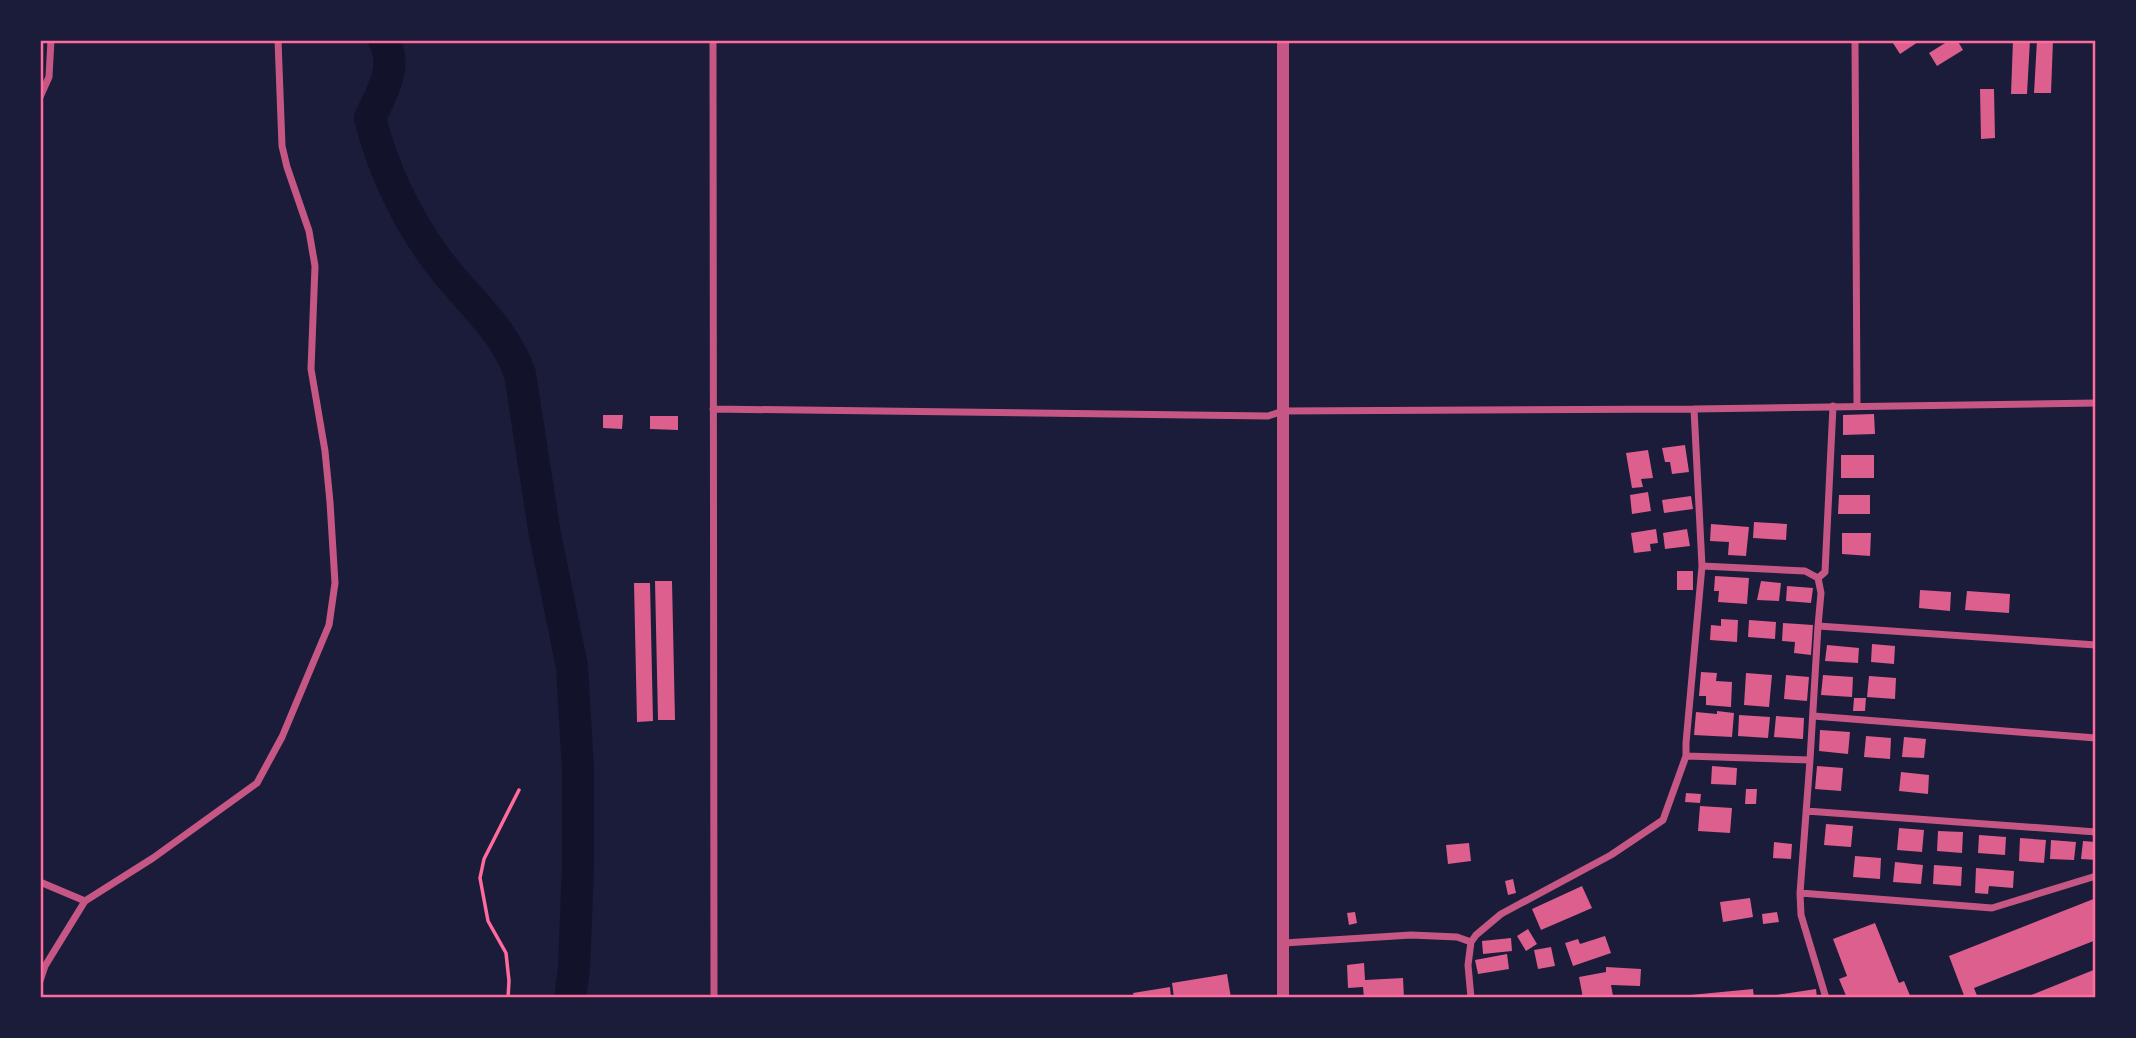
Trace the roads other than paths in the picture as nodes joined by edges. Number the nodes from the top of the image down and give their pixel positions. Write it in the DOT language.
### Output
graph roads {
  1 [pos="51,40"];
  2 [pos="278,40"];
  3 [pos="713,40"];
  4 [pos="1283,40"];
  5 [pos="1855,40"];
  6 [pos="40,97"];
  7 [pos="2096,403"];
  8 [pos="1857,405"];
  9 [pos="1833,406"];
  10 [pos="713,409"];
  11 [pos="1694,409"];
  12 [pos="1283,411"];
  13 [pos="1702,566"];
  14 [pos="1818,578"];
  15 [pos="1818,626"];
  16 [pos="2096,645"];
  17 [pos="1813,716"];
  18 [pos="2096,738"];
  19 [pos="1686,755"];
  20 [pos="1810,761"];
  21 [pos="1806,811"];
  22 [pos="2096,832"];
  23 [pos="2096,876"];
  24 [pos="40,882"];
  25 [pos="1800,893"];
  26 [pos="86,901"];
  27 [pos="1471,942"];
  28 [pos="1283,943"];
  29 [pos="40,981"];
  30 [pos="714,998"];
  31 [pos="1283,998"];
  32 [pos="1471,998"];
  33 [pos="1826,998"];
  1 -- 6 [label="street"];
  2 -- 26 [label="street"];
  3 -- 10 [label="street"];
  4 -- 12 [label="street"];
  5 -- 8 [label="street"];
  7 -- 8 [label="street"];
  8 -- 9 [label="street"];
  9 -- 11 [label="street"];
  9 -- 14 [label="street"];
  10 -- 12 [label="street"];
  10 -- 30 [label="street"];
  11 -- 12 [label="street"];
  11 -- 13 [label="street"];
  12 -- 28 [label="street"];
  13 -- 14 [label="street"];
  13 -- 19 [label="street"];
  14 -- 15 [label="street"];
  15 -- 16 [label="street"];
  15 -- 17 [label="street"];
  17 -- 18 [label="street"];
  17 -- 20 [label="street"];
  19 -- 20 [label="street"];
  19 -- 27 [label="street"];
  20 -- 21 [label="street"];
  21 -- 22 [label="street"];
  21 -- 25 [label="street"];
  23 -- 25 [label="street"];
  24 -- 26 [label="street"];
  25 -- 33 [label="street"];
  26 -- 29 [label="street"];
  27 -- 28 [label="street"];
  27 -- 32 [label="street"];
  28 -- 31 [label="street"];
}
